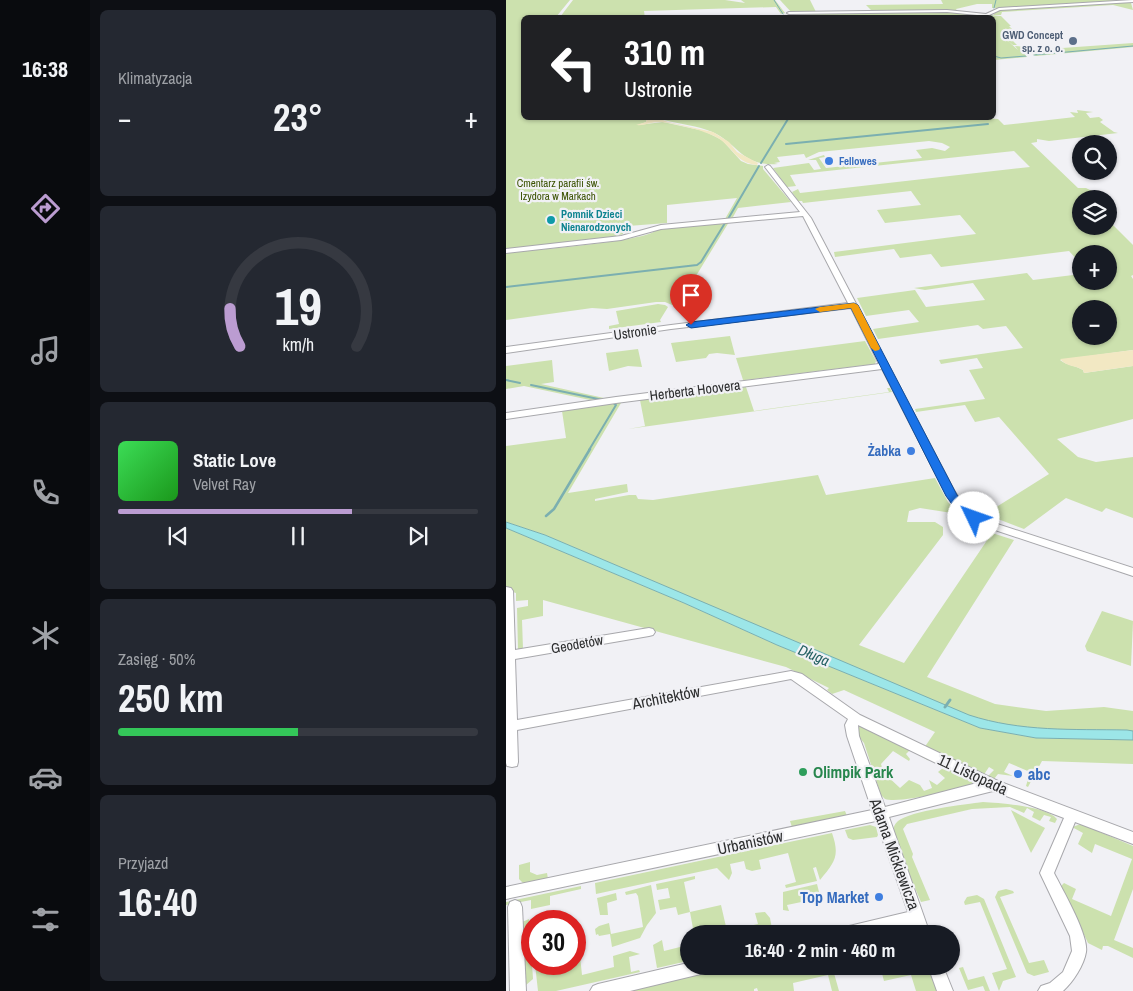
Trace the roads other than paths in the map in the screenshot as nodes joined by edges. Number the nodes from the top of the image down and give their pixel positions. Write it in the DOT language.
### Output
graph roads {
  1 [pos="1132,1"];
  2 [pos="789,13"];
  3 [pos="768,167"];
  4 [pos="804,214"];
  5 [pos="506,251"];
  6 [pos="854,305"];
  7 [pos="506,350"];
  8 [pos="885,366"];
  9 [pos="506,416"];
  10 [pos="1133,572"];
  11 [pos="507,593"];
  12 [pos="649,632"];
  13 [pos="508,656"];
  14 [pos="822,694"];
  15 [pos="856,718"];
  16 [pos="509,726"];
  17 [pos="512,762"];
  18 [pos="993,785"];
  19 [pos="880,814"];
  20 [pos="1072,814"];
  21 [pos="1133,838"];
  22 [pos="506,894"];
  23 [pos="515,908"];
  24 [pos="917,917"];
  25 [pos="883,925"];
  26 [pos="920,925"];
  27 [pos="680,972"];
  28 [pos="939,975"];
  29 [pos="518,991"];
  30 [pos="598,991"];
  31 [pos="945,991"];
  32 [pos="1046,991"];
  1 -- 2 [label="street"];
  3 -- 4 [label="street"];
  4 -- 5 [label="street"];
  4 -- 6 [label="street"];
  6 -- 7 [label="street, Ustronie"];
  6 -- 8 [label="street"];
  8 -- 9 [label="street, Herberta Hoovera"];
  8 -- 10 [label="street"];
  11 -- 13 [label="street"];
  12 -- 13 [label="street, Geodetów"];
  13 -- 16 [label="street"];
  14 -- 15 [label="street, 11 Listopada"];
  14 -- 16 [label="street, Architektów"];
  15 -- 18 [label="street, 11 Listopada"];
  15 -- 19 [label="street, Adama Mickiewicza"];
  16 -- 17 [label="street"];
  18 -- 19 [label="street, Urbanistów"];
  18 -- 20 [label="street, 11 Listopada"];
  19 -- 22 [label="street, Urbanistów"];
  19 -- 24 [label="street, Adama Mickiewicza"];
  20 -- 21 [label="street, 11 Listopada"];
  20 -- 32 [label="street"];
  23 -- 29 [label="street"];
  24 -- 25 [label="street"];
  24 -- 26 [label="street, Adama Mickiewicza"];
  27 -- 30 [label="street"];
  28 -- 31 [label="street"];
}
